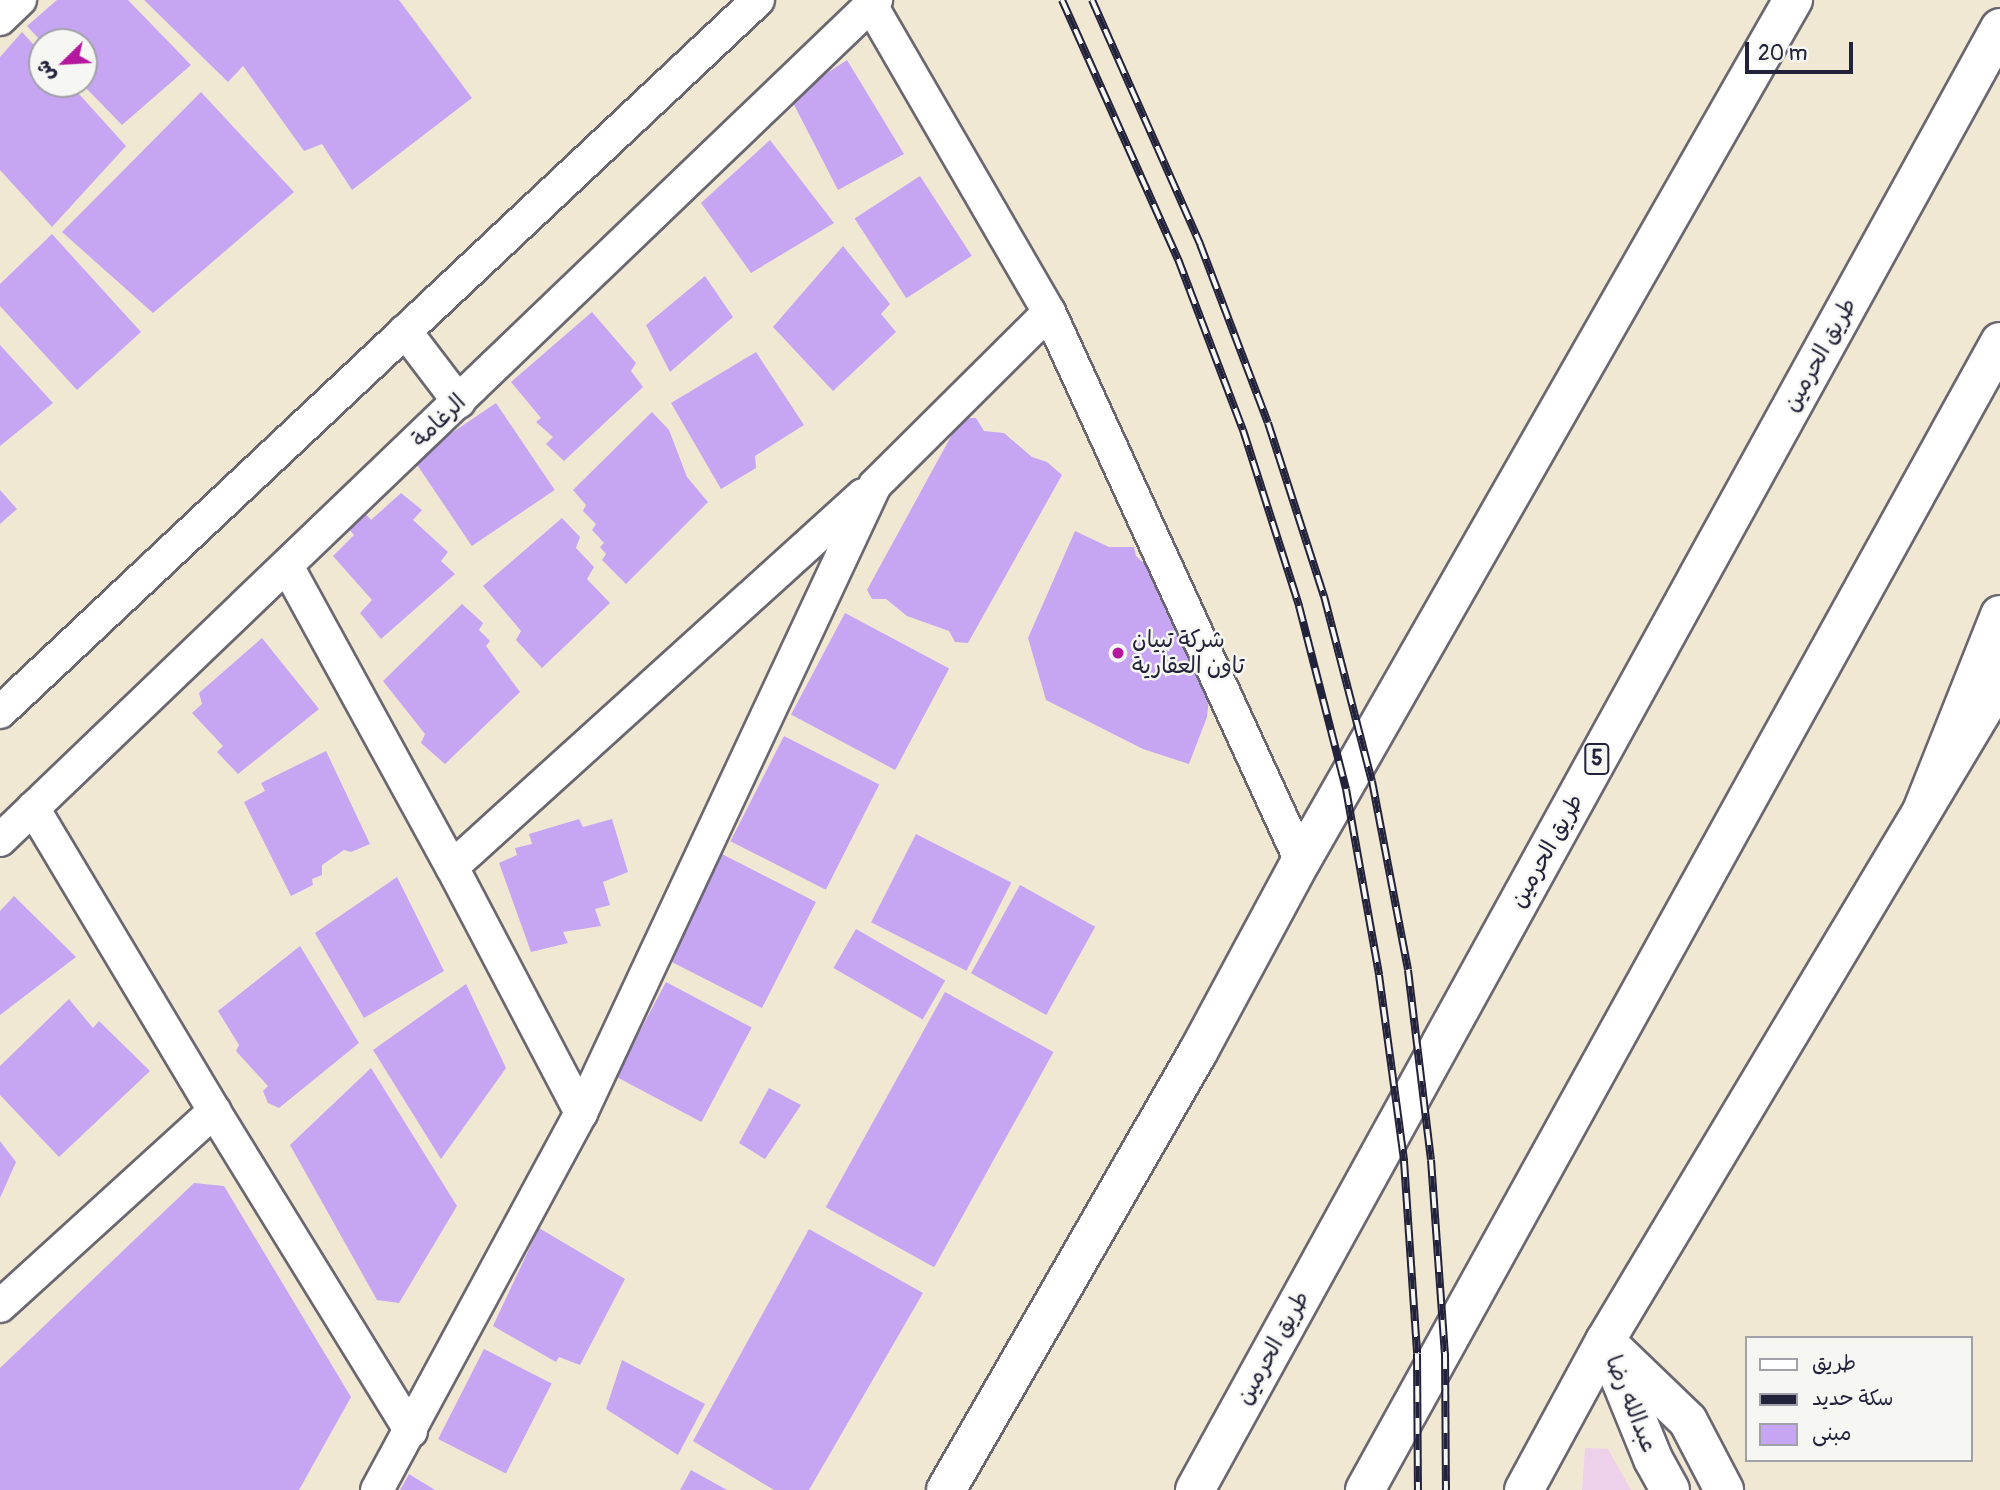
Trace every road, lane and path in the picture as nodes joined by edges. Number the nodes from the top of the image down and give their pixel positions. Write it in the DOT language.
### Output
graph roads {
  1 [pos="20,0"];
  2 [pos="1793,0"];
  3 [pos="874,2"];
  4 [pos="750,4"];
  5 [pos="0,19"];
  6 [pos="2000,29"];
  7 [pos="1049,312"];
  8 [pos="405,331"];
  9 [pos="2000,342"];
  10 [pos="458,401"];
  11 [pos="880,480"];
  12 [pos="287,566"];
  13 [pos="2000,615"];
  14 [pos="2000,681"];
  15 [pos="0,712"];
  16 [pos="33,808"];
  17 [pos="1922,811"];
  18 [pos="0,840"];
  19 [pos="1301,861"];
  20 [pos="452,867"];
  21 [pos="214,1111"];
  22 [pos="581,1113"];
  23 [pos="0,1306"];
  24 [pos="1605,1341"];
  25 [pos="1020,1361"];
  26 [pos="411,1431"];
  27 [pos="377,1490"];
  28 [pos="946,1490"];
  29 [pos="972,1490"];
  30 [pos="1195,1490"];
  31 [pos="1365,1490"];
  32 [pos="1524,1490"];
  33 [pos="1670,1490"];
  34 [pos="1724,1490"];
  1 -- 5 [label="street"];
  2 -- 19 [label="main road"];
  3 -- 7 [label="street"];
  3 -- 10 [label="street, الرغامة"];
  4 -- 8 [label="street"];
  6 -- 30 [label="main road, طريق الحرمين / 5"];
  7 -- 11 [label="street"];
  7 -- 19 [label="street"];
  8 -- 10 [label="street"];
  8 -- 15 [label="street"];
  9 -- 31 [label="main road"];
  10 -- 12 [label="street, الرغامة"];
  11 -- 20 [label="street"];
  11 -- 22 [label="street"];
  12 -- 16 [label="street, الرغامة"];
  12 -- 20 [label="street"];
  13 -- 17 [label="main road"];
  14 -- 17 [label="main road"];
  16 -- 18 [label="street, الرغامة"];
  16 -- 21 [label="street"];
  17 -- 24 [label="main road"];
  19 -- 25 [label="main road"];
  20 -- 22 [label="street"];
  21 -- 23 [label="street"];
  21 -- 26 [label="street"];
  22 -- 26 [label="street"];
  24 -- 32 [label="main road"];
  24 -- 33 [label="main road, عبدالله رضا"];
  24 -- 34 [label="main road, عبدالله رضا"];
  25 -- 28 [label="main road"];
  25 -- 29 [label="main road"];
  26 -- 27 [label="street"];
}
